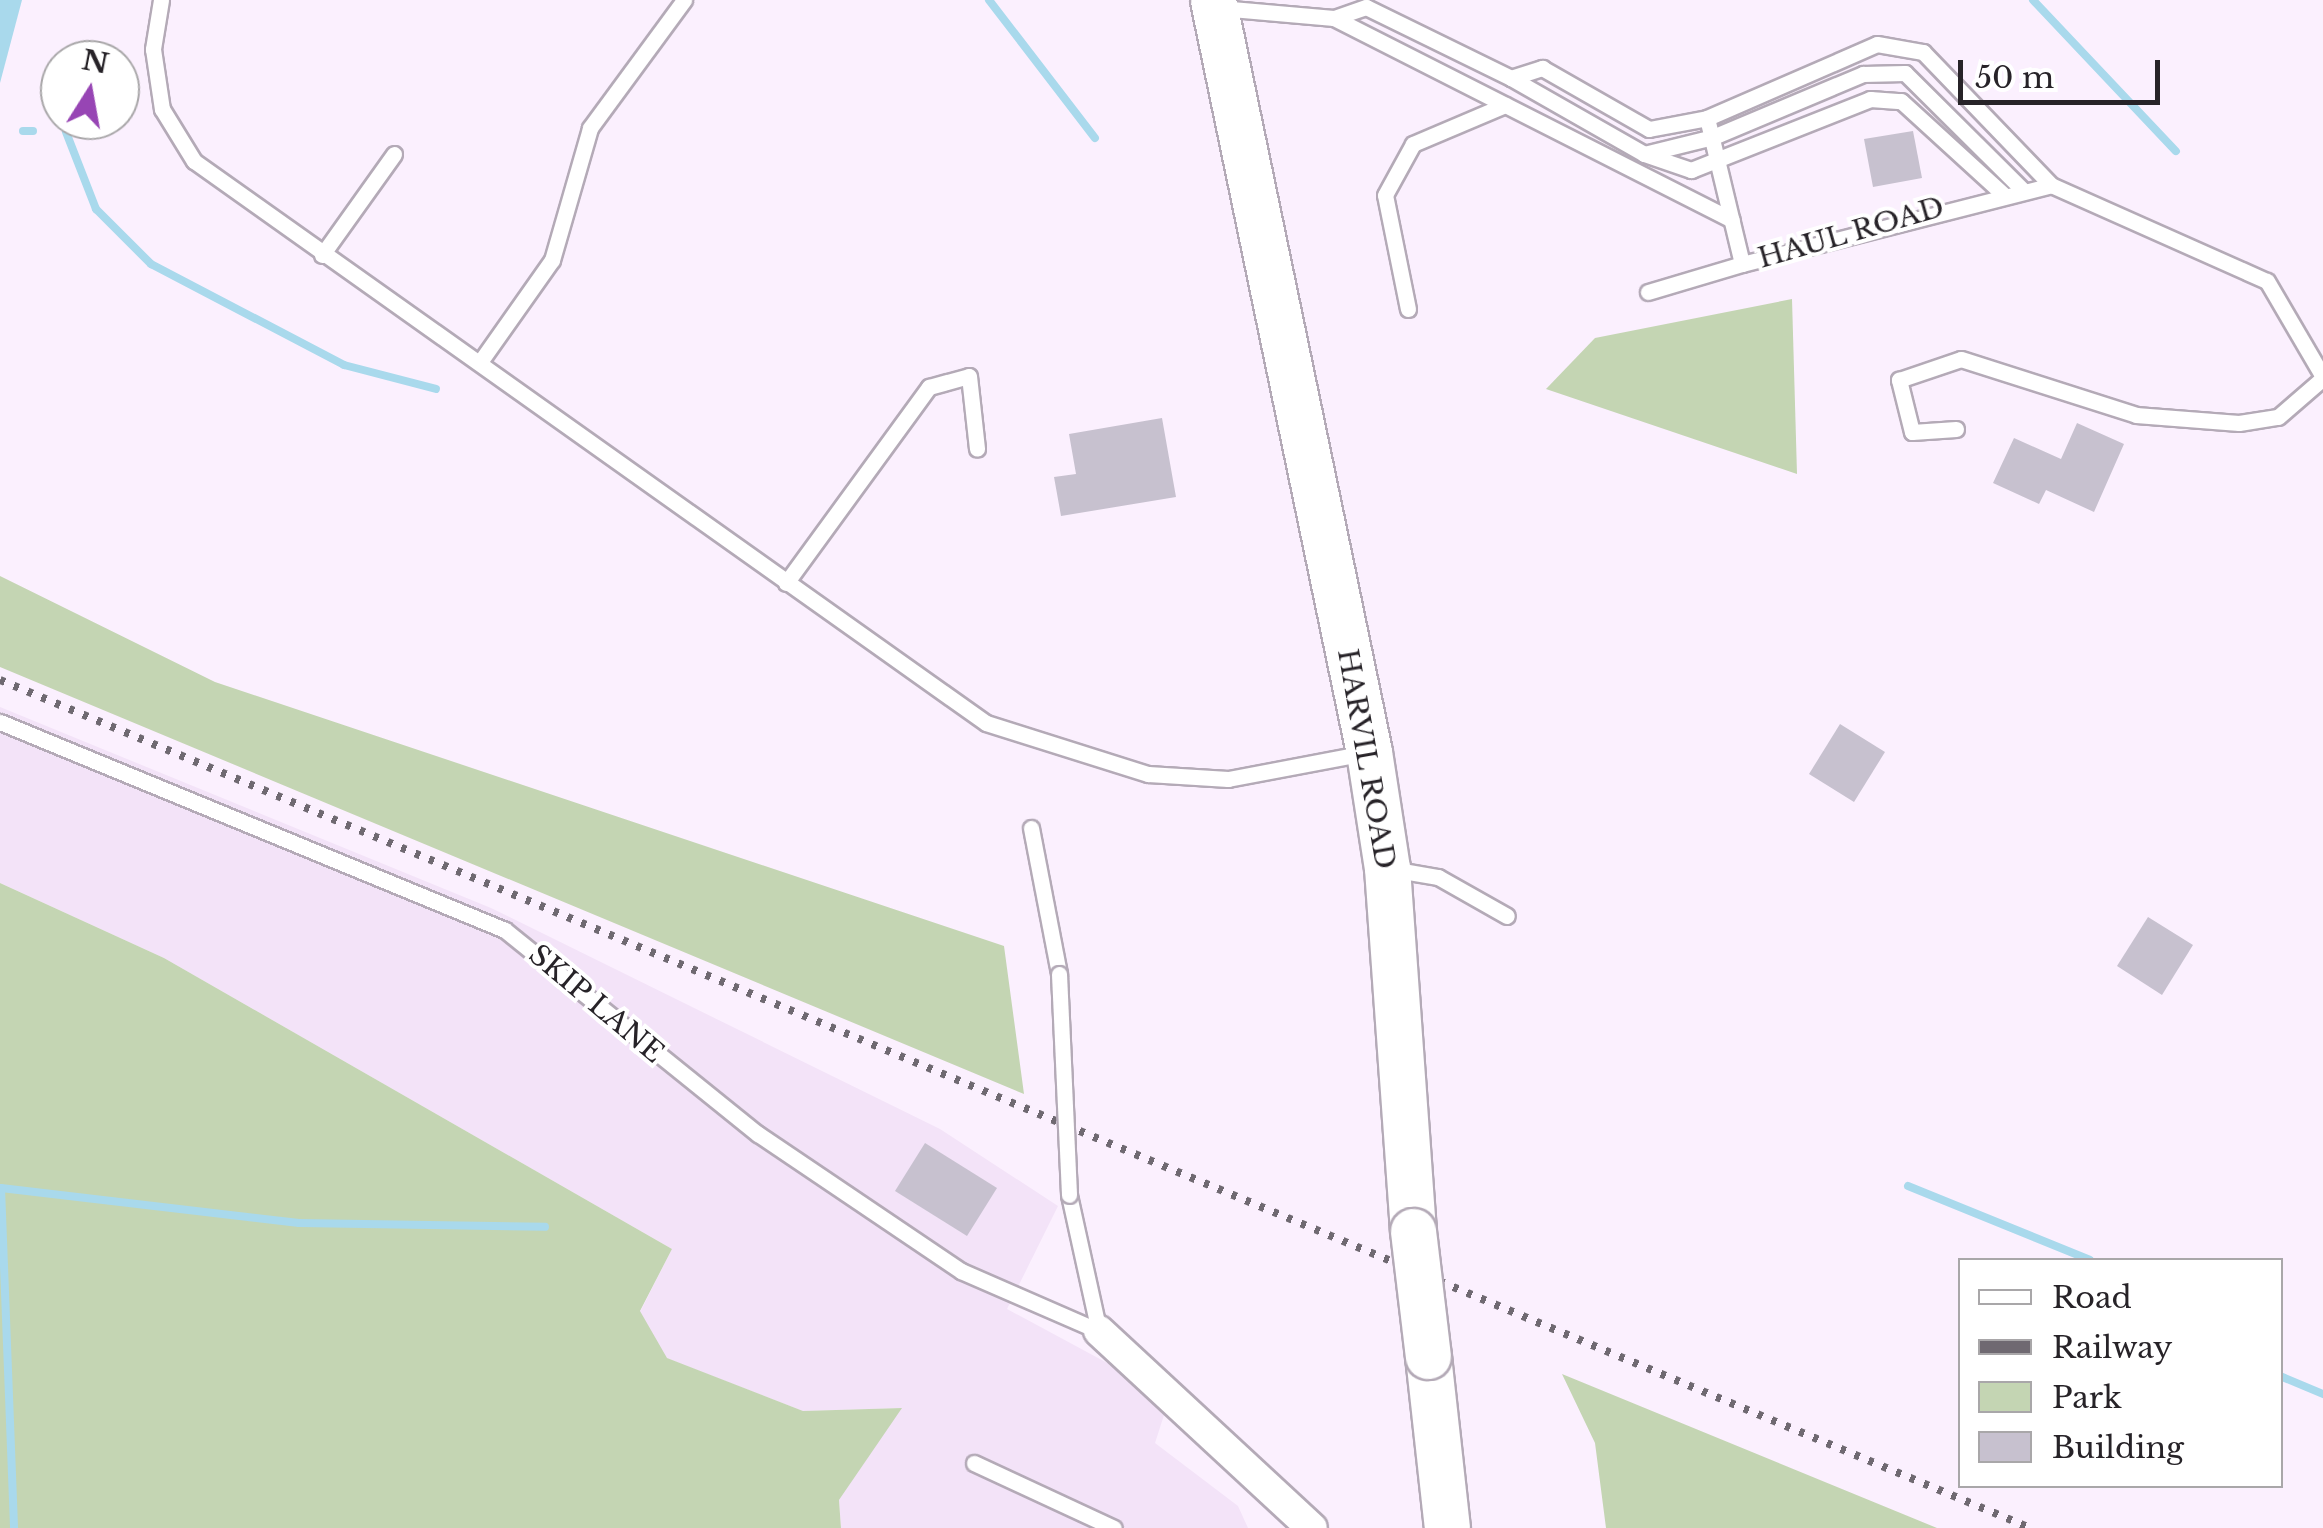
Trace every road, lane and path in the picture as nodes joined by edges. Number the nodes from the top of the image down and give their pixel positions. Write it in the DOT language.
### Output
graph roads {
  1 [pos="162,0"];
  2 [pos="684,0"];
  3 [pos="1214,4"];
  4 [pos="1334,18"];
  5 [pos="1511,78"];
  6 [pos="1505,105"];
  7 [pos="1707,118"];
  8 [pos="1713,137"];
  9 [pos="394,154"];
  10 [pos="1644,154"];
  11 [pos="1720,162"];
  12 [pos="2051,185"];
  13 [pos="2023,190"];
  14 [pos="2003,194"];
  15 [pos="1732,220"];
  16 [pos="322,255"];
  17 [pos="1742,264"];
  18 [pos="1648,292"];
  19 [pos="1408,309"];
  20 [pos="480,362"];
  21 [pos="2323,378"];
  22 [pos="1956,429"];
  23 [pos="977,449"];
  24 [pos="786,583"];
  25 [pos="0,722"];
  26 [pos="1369,752"];
  27 [pos="1031,828"];
  28 [pos="1387,868"];
  29 [pos="1507,916"];
  30 [pos="1099,1331"];
  31 [pos="974,1463"];
  32 [pos="1114,1528"];
  33 [pos="1312,1528"];
  34 [pos="1447,1528"];
  1 -- 16 [label="lane"];
  2 -- 20 [label="lane"];
  3 -- 4 [label="lane"];
  3 -- 26 [label="street, HARVIL ROAD"];
  4 -- 5 [label="lane"];
  4 -- 6 [label="lane"];
  5 -- 7 [label="lane"];
  5 -- 10 [label="lane"];
  6 -- 15 [label="lane"];
  6 -- 19 [label="lane"];
  7 -- 8 [label="lane, HAUL ROAD"];
  7 -- 12 [label="lane"];
  8 -- 10 [label="lane"];
  8 -- 11 [label="lane, HAUL ROAD"];
  8 -- 13 [label="lane"];
  9 -- 16 [label="lane"];
  10 -- 11 [label="lane"];
  11 -- 14 [label="lane"];
  11 -- 15 [label="lane, HAUL ROAD"];
  12 -- 13 [label="lane, HAUL ROAD"];
  12 -- 21 [label="lane"];
  13 -- 14 [label="lane, HAUL ROAD"];
  14 -- 17 [label="lane, HAUL ROAD"];
  15 -- 17 [label="lane, HAUL ROAD"];
  16 -- 20 [label="lane"];
  17 -- 18 [label="lane"];
  20 -- 24 [label="lane"];
  21 -- 22 [label="lane"];
  23 -- 24 [label="lane"];
  24 -- 26 [label="lane"];
  25 -- 30 [label="lane, SKIP LANE"];
  26 -- 28 [label="street, HARVIL ROAD"];
  27 -- 30 [label="lane, bridge"];
  28 -- 29 [label="lane"];
  28 -- 34 [label="street, HARVIL ROAD, bridge"];
  30 -- 33 [label="street"];
  31 -- 32 [label="lane"];
}
